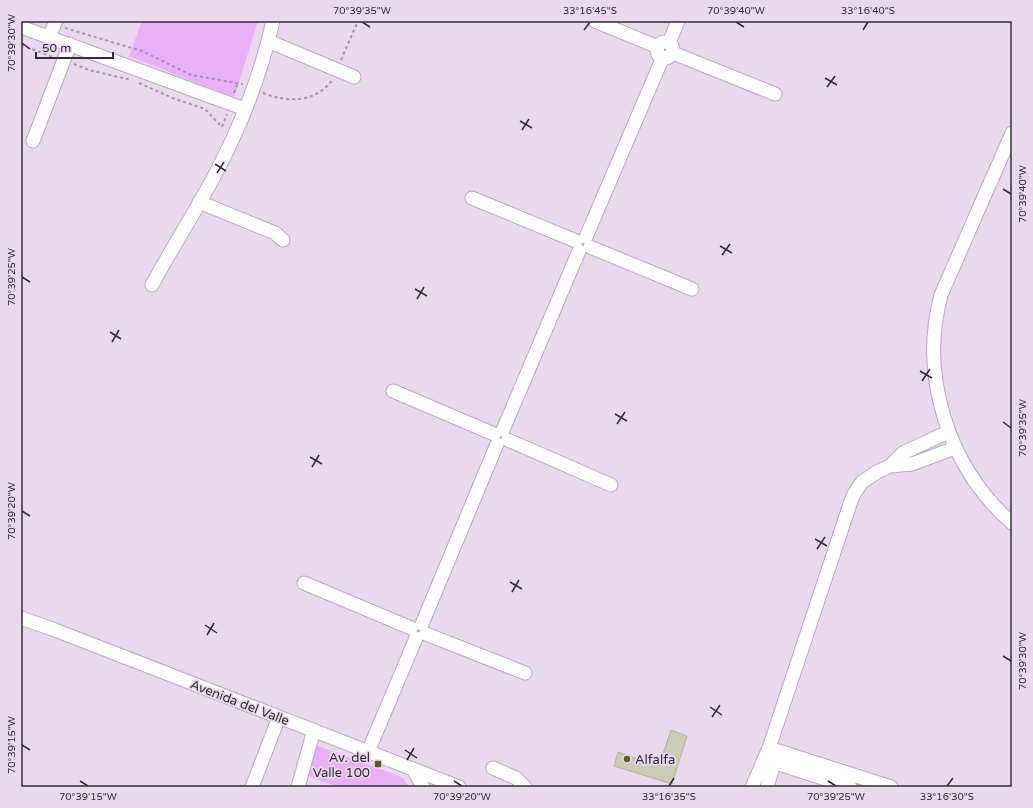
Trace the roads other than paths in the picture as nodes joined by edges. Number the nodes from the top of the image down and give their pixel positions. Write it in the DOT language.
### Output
graph roads {
  1 [pos="273,21"];
  2 [pos="595,21"];
  3 [pos="678,21"];
  4 [pos="55,23"];
  5 [pos="21,27"];
  6 [pos="49,37"];
  7 [pos="268,41"];
  8 [pos="70,44"];
  9 [pos="666,50"];
  10 [pos="354,77"];
  11 [pos="775,94"];
  12 [pos="245,109"];
  13 [pos="1012,134"];
  14 [pos="33,141"];
  15 [pos="472,198"];
  16 [pos="199,202"];
  17 [pos="283,240"];
  18 [pos="583,244"];
  19 [pos="152,284"];
  20 [pos="692,290"];
  21 [pos="393,391"];
  22 [pos="948,432"];
  23 [pos="500,437"];
  24 [pos="955,448"];
  25 [pos="890,466"];
  26 [pos="611,485"];
  27 [pos="1012,523"];
  28 [pos="304,583"];
  29 [pos="21,618"];
  30 [pos="419,631"];
  31 [pos="525,673"];
  32 [pos="279,717"];
  33 [pos="314,730"];
  34 [pos="368,752"];
  35 [pos="769,756"];
  36 [pos="492,768"];
  37 [pos="413,769"];
  38 [pos="252,787"];
  39 [pos="298,787"];
  40 [pos="423,787"];
  41 [pos="459,787"];
  42 [pos="525,787"];
  43 [pos="752,787"];
  44 [pos="766,787"];
  45 [pos="850,787"];
  46 [pos="891,787"];
  1 -- 7 [label="street"];
  2 -- 9 [label="street"];
  3 -- 9 [label="street"];
  4 -- 6 [label="street"];
  5 -- 6 [label="street"];
  6 -- 8 [label="street"];
  7 -- 10 [label="street"];
  7 -- 12 [label="street"];
  8 -- 12 [label="street"];
  8 -- 14 [label="street"];
  9 -- 11 [label="street"];
  9 -- 18 [label="street"];
  12 -- 16 [label="street"];
  13 -- 22 [label="street"];
  15 -- 18 [label="street"];
  16 -- 17 [label="street"];
  16 -- 19 [label="street"];
  18 -- 20 [label="street"];
  18 -- 23 [label="street"];
  21 -- 23 [label="street"];
  22 -- 24 [label="street"];
  22 -- 25 [label="street"];
  23 -- 26 [label="street"];
  23 -- 30 [label="street"];
  24 -- 25 [label="street"];
  24 -- 27 [label="street"];
  25 -- 35 [label="street"];
  28 -- 30 [label="street"];
  29 -- 32 [label="street, Avenida del Valle"];
  30 -- 31 [label="street"];
  30 -- 34 [label="street"];
  32 -- 33 [label="street, Avenida del Valle"];
  32 -- 38 [label="street"];
  33 -- 34 [label="street, Avenida del Valle"];
  33 -- 39 [label="street"];
  34 -- 37 [label="street, Avenida del Valle"];
  35 -- 43 [label="street"];
  35 -- 44 [label="street"];
  35 -- 45 [label="street"];
  35 -- 46 [label="street"];
  36 -- 42 [label="street"];
  37 -- 40 [label="street"];
  37 -- 41 [label="street, Avenida del Valle"];
}
